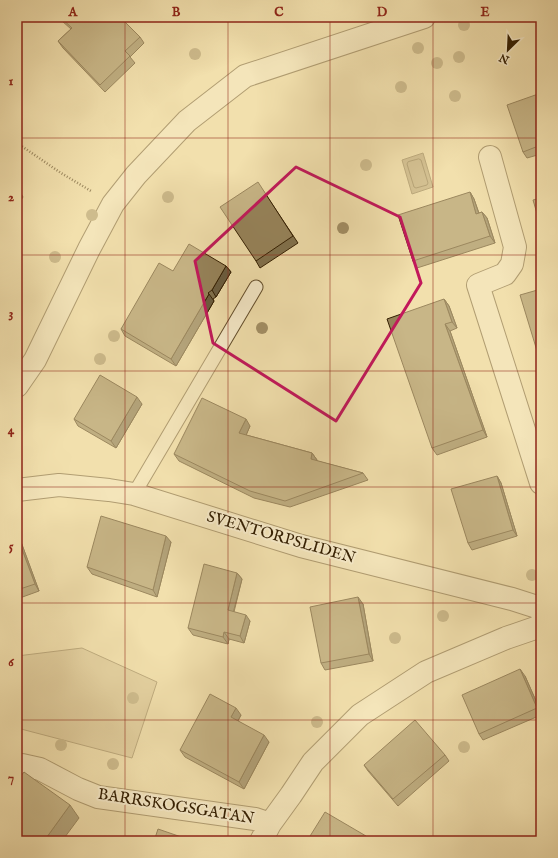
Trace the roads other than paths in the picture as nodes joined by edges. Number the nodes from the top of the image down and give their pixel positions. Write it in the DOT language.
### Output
graph roads {
  1 [pos="414,19"];
  2 [pos="490,157"];
  3 [pos="256,287"];
  4 [pos="17,386"];
  5 [pos="541,484"];
  6 [pos="17,490"];
  7 [pos="134,494"];
  8 [pos="541,610"];
  9 [pos="541,626"];
  10 [pos="17,771"];
  11 [pos="265,833"];
  1 -- 4 [label="street"];
  2 -- 5 [label="street"];
  3 -- 7 [label="lane"];
  6 -- 7 [label="street, SVENTORPSLIDEN"];
  7 -- 8 [label="street, SVENTORPSLIDEN"];
  9 -- 11 [label="street, BARRSKOGSGATAN"];
  10 -- 11 [label="street, BARRSKOGSGATAN"];
}
